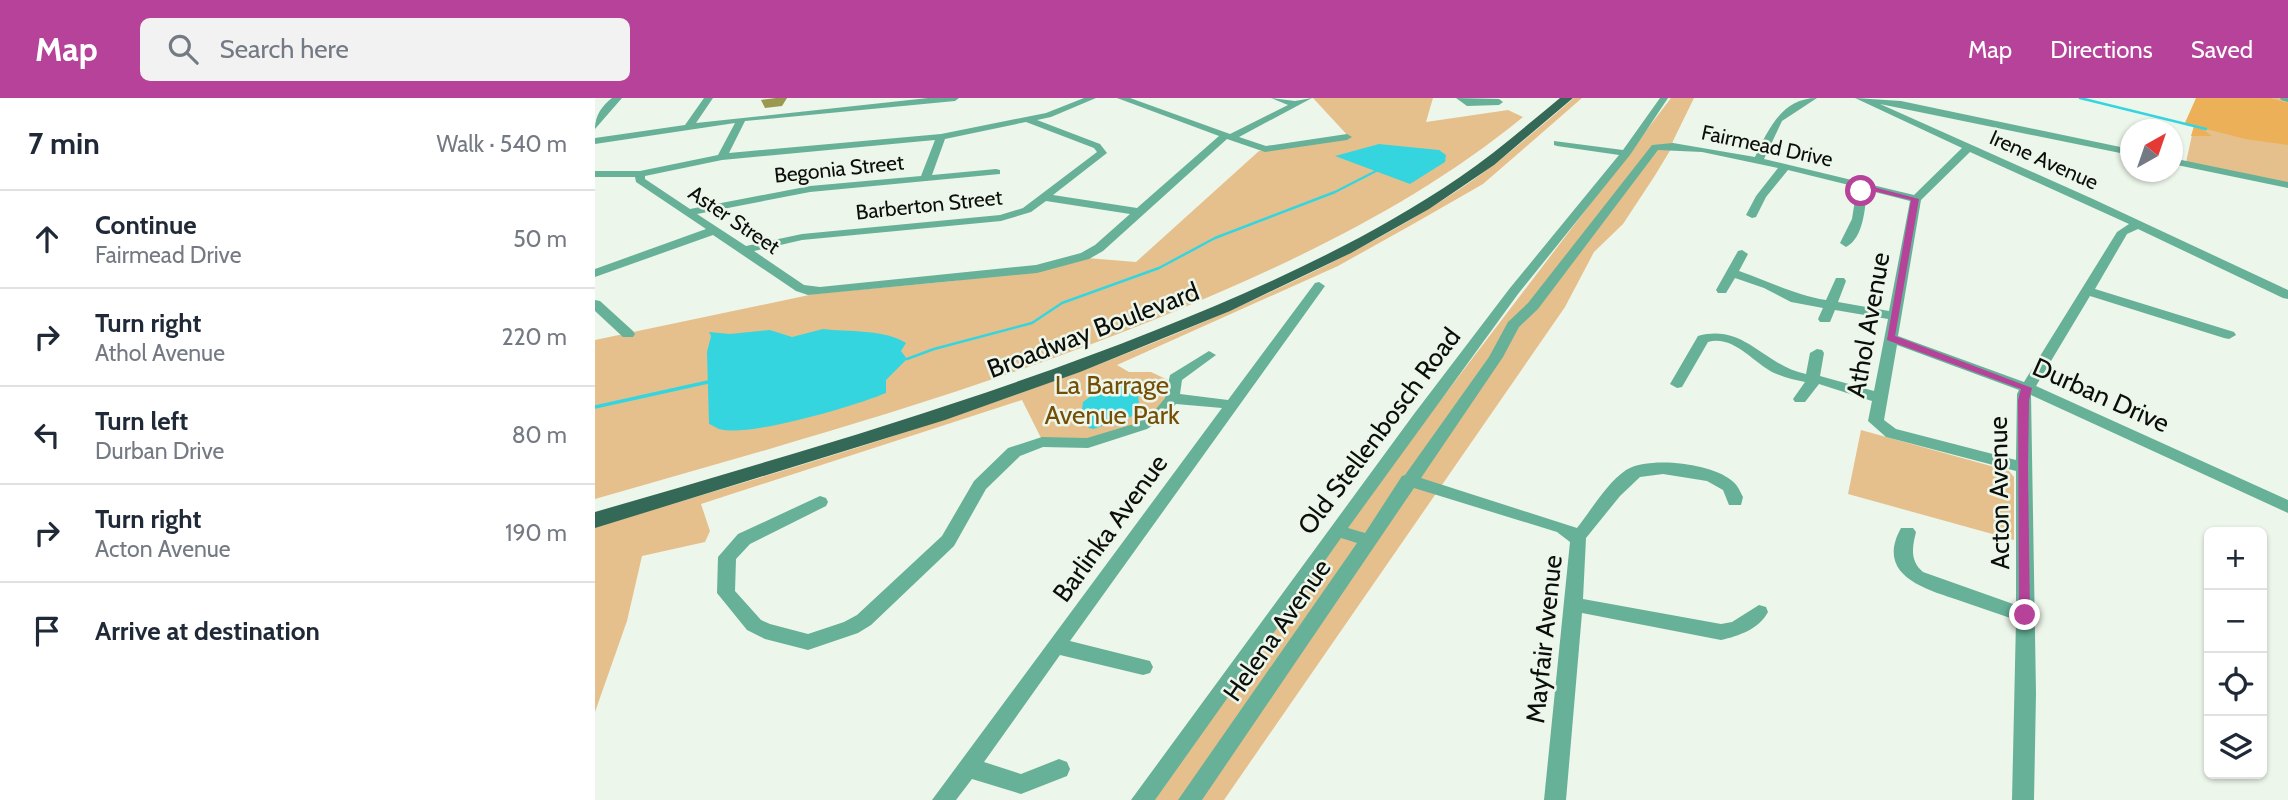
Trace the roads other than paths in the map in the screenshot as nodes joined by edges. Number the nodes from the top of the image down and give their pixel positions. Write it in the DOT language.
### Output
graph roads {
  1 [pos="618,98"];
  2 [pos="709,98"];
  3 [pos="848,98"];
  4 [pos="955,98"];
  5 [pos="1092,98"];
  6 [pos="1121,98"];
  7 [pos="1275,98"];
  8 [pos="1308,98"];
  9 [pos="1460,98"];
  10 [pos="1553,98"];
  11 [pos="1567,98"];
  12 [pos="1664,98"];
  13 [pos="1813,98"];
  14 [pos="918,100"];
  15 [pos="1864,100"];
  16 [pos="876,102"];
  17 [pos="1499,102"];
  18 [pos="1296,104"];
  19 [pos="608,106"];
  20 [pos="595,109"];
  21 [pos="840,109"];
  22 [pos="742,119"];
  23 [pos="1029,120"];
  24 [pos="595,126"];
  25 [pos="688,126"];
  26 [pos="1229,136"];
  27 [pos="941,137"];
  28 [pos="1347,138"];
  29 [pos="1611,138"];
  30 [pos="595,141"];
  31 [pos="1557,143"];
  32 [pos="1970,148"];
  33 [pos="1603,149"];
  34 [pos="1653,149"];
  35 [pos="2120,150"];
  36 [pos="1626,153"];
  37 [pos="722,157"];
  38 [pos="1757,162"];
  39 [pos="2183,163"];
  40 [pos="1784,168"];
  41 [pos="996,173"];
  42 [pos="595,174"];
  43 [pos="640,174"];
  44 [pos="925,178"];
  45 [pos="1605,179"];
  46 [pos="1627,184"];
  47 [pos="2288,185"];
  48 [pos="1862,186"];
  49 [pos="1044,197"];
  50 [pos="1916,199"];
  51 [pos="688,212"];
  52 [pos="1138,212"];
  53 [pos="1752,215"];
  54 [pos="2139,224"];
  55 [pos="715,230"];
  56 [pos="1846,243"];
  57 [pos="744,250"];
  58 [pos="1742,254"];
  59 [pos="1532,270"];
  60 [pos="1730,272"];
  61 [pos="595,273"];
  62 [pos="1556,275"];
  63 [pos="1840,281"];
  64 [pos="1319,286"];
  65 [pos="1722,290"];
  66 [pos="2088,291"];
  67 [pos="2288,295"];
  68 [pos="595,304"];
  69 [pos="1832,305"];
  70 [pos="1894,316"];
  71 [pos="1825,319"];
  72 [pos="628,334"];
  73 [pos="2228,335"];
  74 [pos="1890,338"];
  75 [pos="1817,354"];
  76 [pos="1209,355"];
  77 [pos="1813,379"];
  78 [pos="1677,384"];
  79 [pos="2026,388"];
  80 [pos="1879,398"];
  81 [pos="1172,399"];
  82 [pos="1800,399"];
  83 [pos="1232,405"];
  84 [pos="1419,417"];
  85 [pos="1447,425"];
  86 [pos="2022,467"];
  87 [pos="1408,480"];
  88 [pos="1735,501"];
  89 [pos="820,502"];
  90 [pos="595,506"];
  91 [pos="2288,507"];
  92 [pos="595,520"];
  93 [pos="1336,530"];
  94 [pos="1907,532"];
  95 [pos="1576,536"];
  96 [pos="1369,540"];
  97 [pos="1573,604"];
  98 [pos="1759,612"];
  99 [pos="2025,615"];
  100 [pos="1056,646"];
  101 [pos="1143,667"];
  102 [pos="967,767"];
  103 [pos="1059,769"];
  104 [pos="1018,792"];
  105 [pos="943,800"];
  106 [pos="1142,800"];
  107 [pos="1189,800"];
  108 [pos="1555,800"];
  109 [pos="2023,800"];
  1 -- 19 [label="street"];
  2 -- 25 [label="street"];
  3 -- 21 [label="street"];
  4 -- 14 [label="street"];
  5 -- 23 [label="street, Aster Street"];
  6 -- 26 [label="street"];
  7 -- 18 [label="street"];
  8 -- 18 [label="street, Aster Street"];
  9 -- 17 [label="street"];
  10 -- 90 [label="main road, Broadway Boulevard"];
  11 -- 92 [label="main road, Broadway Boulevard"];
  12 -- 36 [label="street, Old Stellenbosch Road"];
  13 -- 38 [label="street"];
  14 -- 16 [label="street"];
  15 -- 32 [label="street, Irene Avenue"];
  15 -- 35 [label="street"];
  16 -- 21 [label="street"];
  18 -- 26 [label="street, Aster Street"];
  19 -- 20 [label="street"];
  19 -- 24 [label="street"];
  21 -- 22 [label="street"];
  22 -- 25 [label="street"];
  22 -- 37 [label="street"];
  23 -- 27 [label="street, Aster Street"];
  23 -- 49 [label="street, Barberton Street"];
  25 -- 30 [label="street"];
  26 -- 28 [label="street"];
  26 -- 52 [label="street, Aster Street"];
  27 -- 37 [label="street, Aster Street"];
  27 -- 44 [label="street"];
  29 -- 33 [label="street"];
  31 -- 33 [label="street"];
  32 -- 50 [label="street"];
  32 -- 54 [label="street, Irene Avenue"];
  33 -- 36 [label="street"];
  34 -- 38 [label="street, Fairmead Drive"];
  34 -- 46 [label="street, Helena Avenue"];
  36 -- 45 [label="street, Old Stellenbosch Road"];
  37 -- 43 [label="street, Aster Street"];
  38 -- 40 [label="street, Fairmead Drive"];
  39 -- 47 [label="street"];
  40 -- 48 [label="street, Fairmead Drive"];
  40 -- 53 [label="street"];
  41 -- 44 [label="street, Begonia Street"];
  42 -- 43 [label="street"];
  43 -- 51 [label="street, Aster Street"];
  44 -- 51 [label="street, Begonia Street"];
  45 -- 46 [label="street"];
  45 -- 59 [label="street, Old Stellenbosch Road"];
  46 -- 62 [label="street, Helena Avenue"];
  48 -- 50 [label="street, Fairmead Drive"];
  48 -- 56 [label="street"];
  49 -- 52 [label="street"];
  49 -- 57 [label="street, Barberton Street"];
  50 -- 70 [label="street, Athol Avenue"];
  51 -- 55 [label="street, Aster Street"];
  52 -- 57 [label="street, Aster Street"];
  54 -- 66 [label="street, Acton Avenue"];
  54 -- 67 [label="street, Irene Avenue"];
  55 -- 57 [label="street, Aster Street"];
  55 -- 61 [label="street"];
  58 -- 60 [label="street"];
  59 -- 62 [label="street"];
  59 -- 84 [label="street, Old Stellenbosch Road"];
  60 -- 65 [label="street"];
  60 -- 69 [label="street"];
  62 -- 85 [label="street, Helena Avenue"];
  63 -- 69 [label="street"];
  64 -- 83 [label="street, Barlinka Avenue"];
  66 -- 73 [label="street"];
  66 -- 79 [label="street, Acton Avenue"];
  68 -- 72 [label="street"];
  69 -- 70 [label="street"];
  69 -- 71 [label="street"];
  70 -- 74 [label="street, Athol Avenue"];
  74 -- 79 [label="street, Durban Drive"];
  74 -- 80 [label="street, Athol Avenue"];
  75 -- 77 [label="street"];
  76 -- 81 [label="street"];
  77 -- 78 [label="street"];
  77 -- 80 [label="street"];
  77 -- 82 [label="street"];
  79 -- 86 [label="street, Acton Avenue"];
  79 -- 91 [label="street, Durban Drive"];
  80 -- 86 [label="street, Athol Avenue"];
  81 -- 83 [label="street"];
  81 -- 89 [label="street"];
  83 -- 100 [label="street, Barlinka Avenue"];
  84 -- 85 [label="street"];
  84 -- 93 [label="street, Old Stellenbosch Road"];
  85 -- 87 [label="street, Helena Avenue"];
  86 -- 99 [label="street, Acton Avenue"];
  87 -- 95 [label="street, Mayfair Avenue"];
  87 -- 96 [label="street, Helena Avenue"];
  88 -- 95 [label="street"];
  93 -- 96 [label="street"];
  93 -- 106 [label="street, Old Stellenbosch Road"];
  94 -- 99 [label="street"];
  95 -- 97 [label="street, Mayfair Avenue"];
  96 -- 107 [label="street, Helena Avenue"];
  97 -- 98 [label="street"];
  97 -- 108 [label="street, Mayfair Avenue"];
  99 -- 109 [label="street, Acton Avenue"];
  100 -- 101 [label="street"];
  100 -- 102 [label="street, Barlinka Avenue"];
  102 -- 104 [label="street"];
  102 -- 105 [label="street, Barlinka Avenue"];
  103 -- 104 [label="street"];
}
